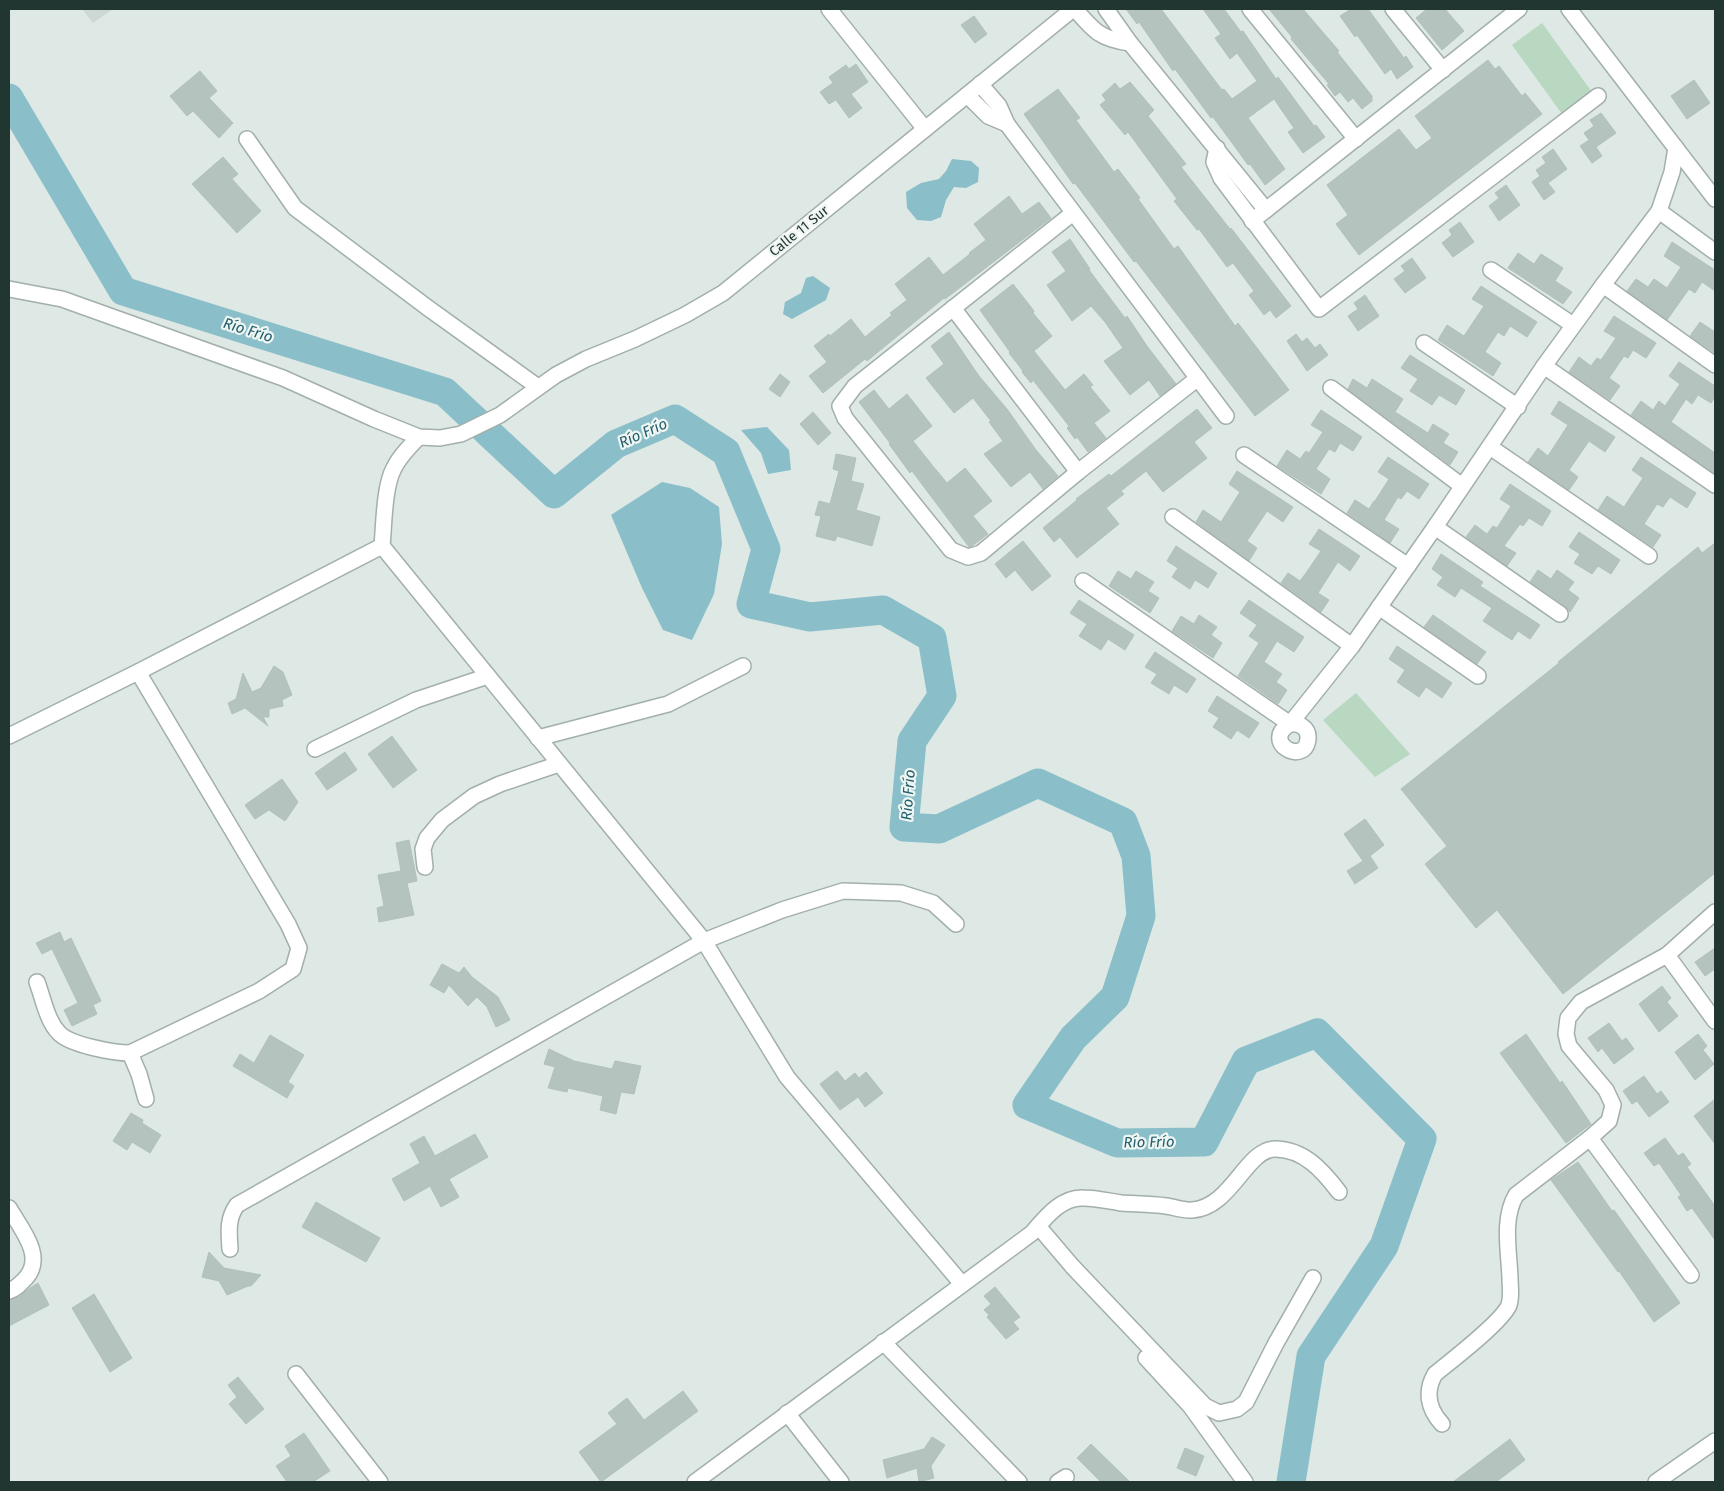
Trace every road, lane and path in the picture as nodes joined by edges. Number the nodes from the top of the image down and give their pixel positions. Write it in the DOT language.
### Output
graph roads {
  1 [pos="829,9"];
  2 [pos="1074,9"];
  3 [pos="1106,9"];
  4 [pos="1250,9"];
  5 [pos="1394,9"];
  6 [pos="1519,9"];
  7 [pos="1568,9"];
  8 [pos="1130,43"];
  9 [pos="1443,70"];
  10 [pos="980,84"];
  11 [pos="967,95"];
  12 [pos="1598,96"];
  13 [pos="1007,124"];
  14 [pos="925,128"];
  15 [pos="247,139"];
  16 [pos="1356,139"];
  17 [pos="1217,148"];
  18 [pos="1676,148"];
  19 [pos="1715,200"];
  20 [pos="1266,210"];
  21 [pos="1659,211"];
  22 [pos="1074,213"];
  23 [pos="1252,221"];
  24 [pos="1715,252"];
  25 [pos="1490,270"];
  26 [pos="1603,285"];
  27 [pos="9,289"];
  28 [pos="952,308"];
  29 [pos="1573,326"];
  30 [pos="1424,343"];
  31 [pos="1715,365"];
  32 [pos="1544,366"];
  33 [pos="1198,378"];
  34 [pos="538,387"];
  35 [pos="1331,388"];
  36 [pos="1518,407"];
  37 [pos="1226,416"];
  38 [pos="419,437"];
  39 [pos="1490,447"];
  40 [pos="1244,455"];
  41 [pos="1078,472"];
  42 [pos="1715,485"];
  43 [pos="1462,486"];
  44 [pos="1173,518"];
  45 [pos="1435,527"];
  46 [pos="382,546"];
  47 [pos="1649,556"];
  48 [pos="1408,566"];
  49 [pos="1083,581"];
  50 [pos="1379,607"];
  51 [pos="1560,614"];
  52 [pos="1352,646"];
  53 [pos="742,666"];
  54 [pos="138,672"];
  55 [pos="488,676"];
  56 [pos="1478,676"];
  57 [pos="9,736"];
  58 [pos="538,738"];
  59 [pos="315,749"];
  60 [pos="560,764"];
  61 [pos="425,867"];
  62 [pos="1715,912"];
  63 [pos="956,924"];
  64 [pos="704,941"];
  65 [pos="1667,955"];
  66 [pos="38,982"];
  67 [pos="1715,1021"];
  68 [pos="130,1053"];
  69 [pos="146,1099"];
  70 [pos="1590,1138"];
  71 [pos="1339,1192"];
  72 [pos="9,1208"];
  73 [pos="1035,1229"];
  74 [pos="230,1249"];
  75 [pos="1691,1275"];
  76 [pos="1313,1278"];
  77 [pos="962,1284"];
  78 [pos="9,1292"];
  79 [pos="883,1342"];
  80 [pos="296,1374"];
  81 [pos="786,1414"];
  82 [pos="1442,1424"];
  83 [pos="1715,1441"];
  84 [pos="380,1482"];
  85 [pos="695,1482"];
  86 [pos="841,1482"];
  87 [pos="1019,1482"];
  88 [pos="1245,1482"];
  89 [pos="1656,1482"];
  1 -- 14 [label="street"];
  2 -- 8 [label="street"];
  2 -- 10 [label="street, Calle 11 Sur"];
  3 -- 8 [label="street"];
  4 -- 16 [label="street"];
  5 -- 9 [label="street"];
  6 -- 9 [label="street"];
  7 -- 18 [label="street"];
  8 -- 17 [label="street"];
  9 -- 16 [label="street"];
  10 -- 11 [label="street, Calle 11 Sur"];
  10 -- 13 [label="street"];
  11 -- 13 [label="street"];
  11 -- 14 [label="street, Calle 11 Sur"];
  12 -- 23 [label="street"];
  13 -- 22 [label="street"];
  14 -- 34 [label="street, Calle 11 Sur"];
  15 -- 34 [label="street"];
  16 -- 20 [label="street"];
  17 -- 20 [label="street"];
  17 -- 23 [label="street"];
  18 -- 19 [label="street"];
  18 -- 21 [label="street"];
  20 -- 23 [label="street"];
  21 -- 24 [label="street"];
  21 -- 26 [label="street"];
  22 -- 28 [label="street"];
  22 -- 33 [label="street"];
  25 -- 29 [label="street"];
  26 -- 29 [label="street"];
  26 -- 31 [label="street"];
  27 -- 38 [label="street"];
  28 -- 41 [label="street"];
  28 -- 41 [label="street"];
  29 -- 32 [label="street"];
  30 -- 36 [label="street"];
  32 -- 36 [label="street"];
  32 -- 42 [label="street"];
  33 -- 37 [label="street"];
  33 -- 41 [label="street"];
  34 -- 38 [label="street, Calle 11 Sur"];
  35 -- 43 [label="street"];
  36 -- 39 [label="street"];
  38 -- 46 [label="street"];
  39 -- 43 [label="street"];
  39 -- 47 [label="street"];
  40 -- 48 [label="street"];
  43 -- 45 [label="street"];
  44 -- 52 [label="street"];
  45 -- 48 [label="street"];
  45 -- 51 [label="street"];
  46 -- 54 [label="street"];
  46 -- 55 [label="street"];
  48 -- 50 [label="street"];
  49 -- 52 [label="street"];
  50 -- 52 [label="street"];
  50 -- 56 [label="street"];
  53 -- 58 [label="street"];
  54 -- 57 [label="street"];
  54 -- 68 [label="street"];
  55 -- 58 [label="street"];
  55 -- 59 [label="street"];
  58 -- 60 [label="street"];
  60 -- 61 [label="street"];
  60 -- 64 [label="street"];
  62 -- 65 [label="street"];
  63 -- 64 [label="street"];
  64 -- 74 [label="street"];
  64 -- 77 [label="street"];
  65 -- 67 [label="street"];
  65 -- 70 [label="street"];
  66 -- 68 [label="street"];
  68 -- 69 [label="street"];
  70 -- 75 [label="street"];
  70 -- 82 [label="street"];
  71 -- 73 [label="street"];
  72 -- 78 [label="street"];
  73 -- 76 [label="street"];
  73 -- 77 [label="street"];
  73 -- 88 [label="street"];
  77 -- 79 [label="street"];
  79 -- 81 [label="street"];
  79 -- 87 [label="street"];
  80 -- 84 [label="street"];
  81 -- 85 [label="street"];
  81 -- 86 [label="street"];
  83 -- 89 [label="street"];
}
